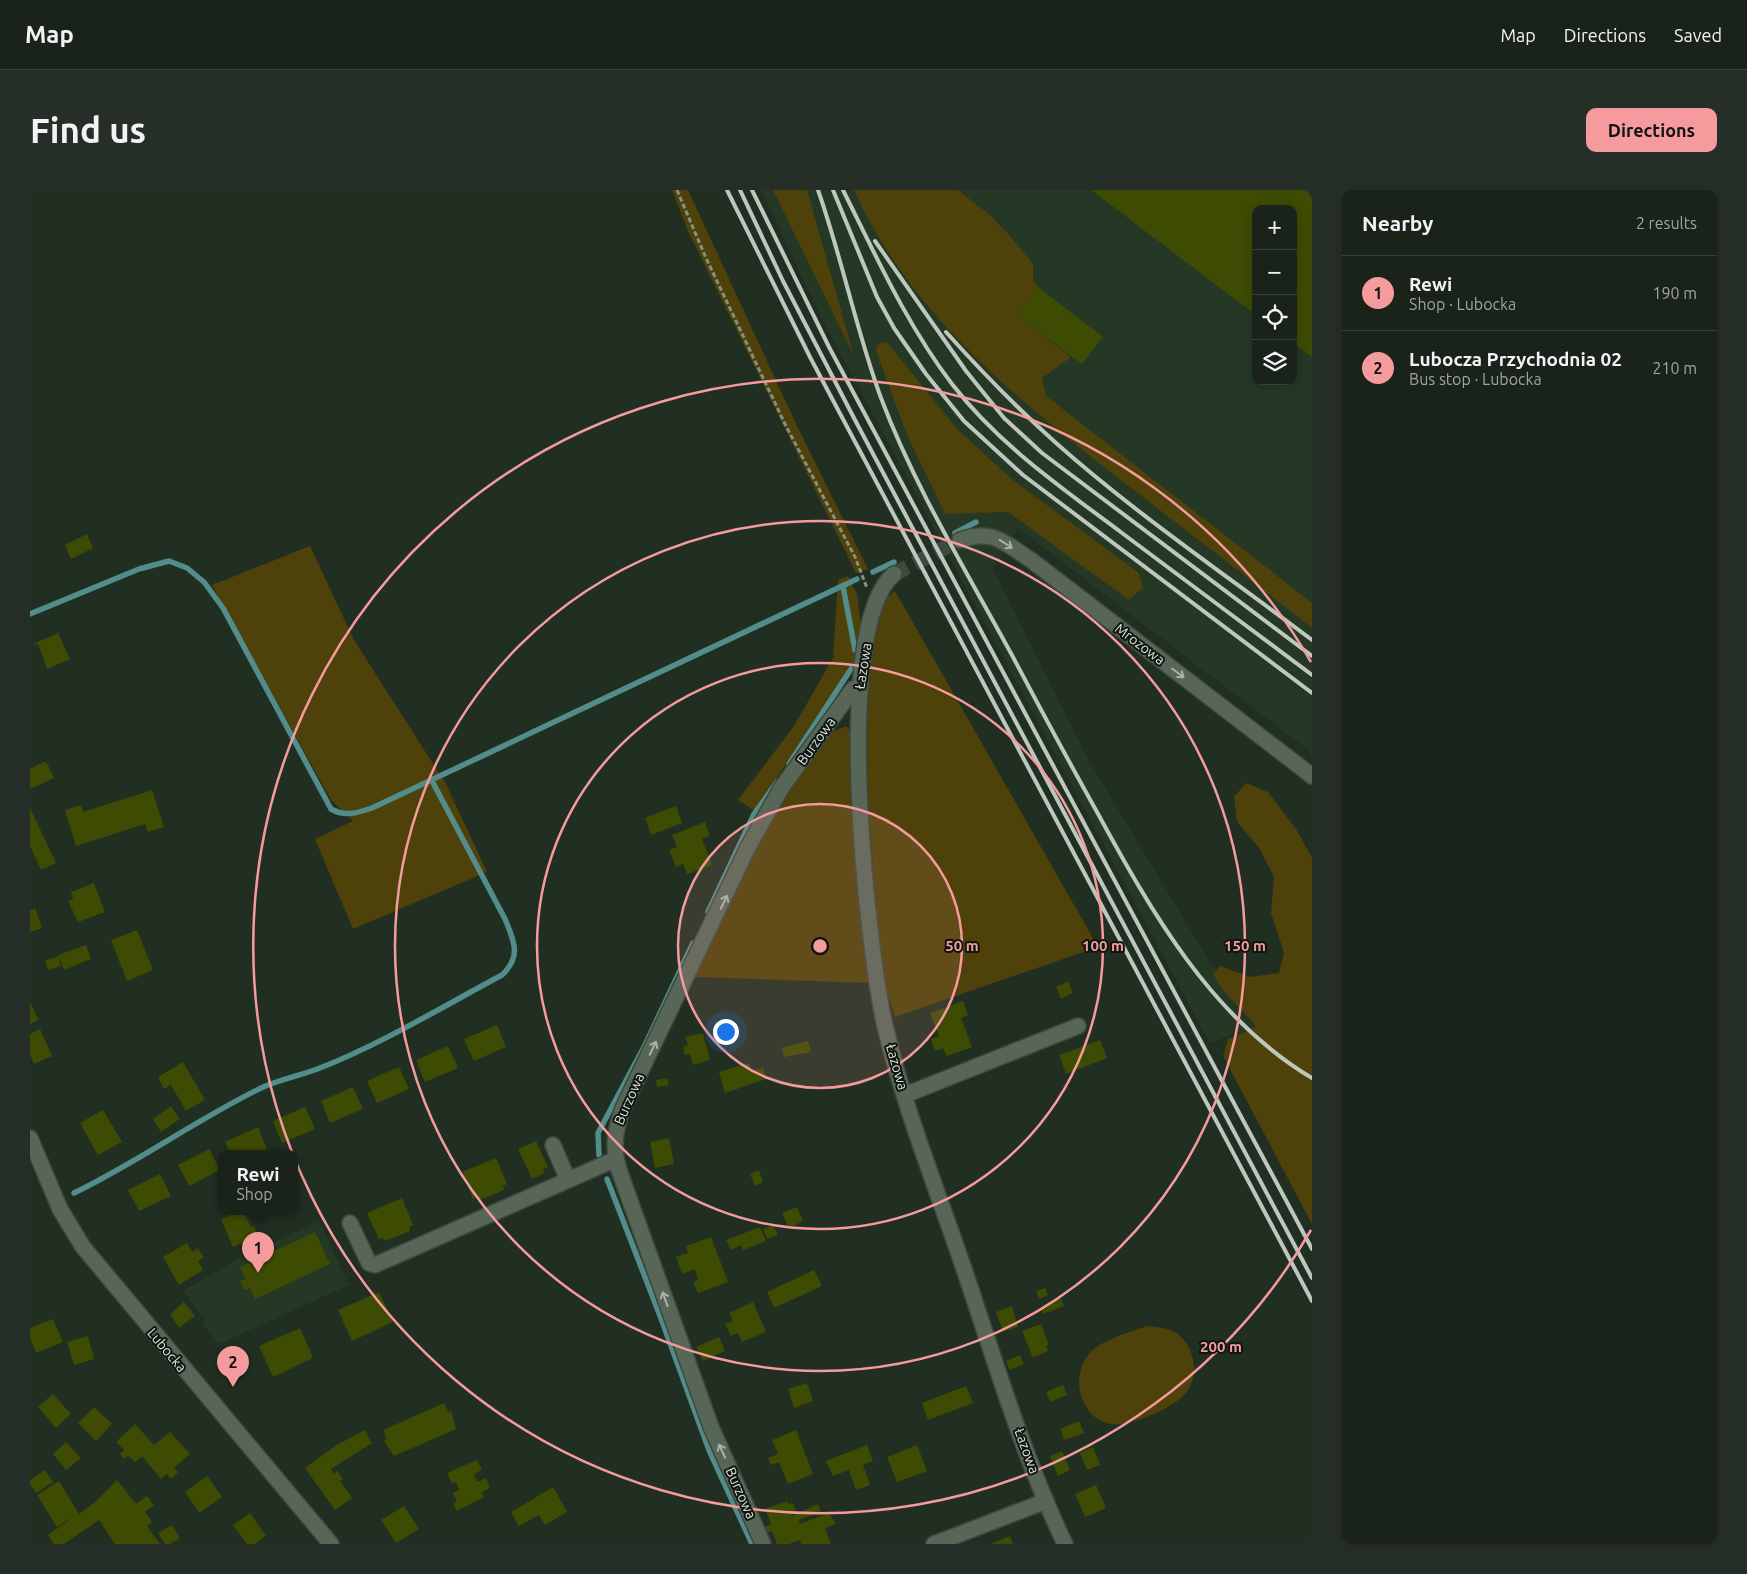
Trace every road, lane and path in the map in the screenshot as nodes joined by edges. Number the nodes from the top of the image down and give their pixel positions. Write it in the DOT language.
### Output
graph roads {
  1 [pos="677,190"];
  2 [pos="960,540"];
  3 [pos="860,574"];
  4 [pos="894,574"];
  5 [pos="859,688"];
  6 [pos="1312,776"];
  7 [pos="1078,1026"];
  8 [pos="905,1095"];
  9 [pos="30,1138"];
  10 [pos="553,1145"];
  11 [pos="616,1159"];
  12 [pos="568,1180"];
  13 [pos="350,1223"];
  14 [pos="1046,1501"];
  15 [pos="331,1544"];
  16 [pos="763,1544"];
  17 [pos="934,1544"];
  18 [pos="1065,1544"];
  1 -- 3 [label="path"];
  2 -- 6 [label="street, Mrozowa, one-way"];
  4 -- 5 [label="street, Łazowa"];
  5 -- 8 [label="street, Łazowa"];
  11 -- 5 [label="street, Burzowa, one-way"];
  7 -- 8 [label="street"];
  8 -- 14 [label="street, Łazowa"];
  9 -- 15 [label="street, Lubocka"];
  10 -- 12 [label="street"];
  11 -- 12 [label="street"];
  16 -- 11 [label="street, Burzowa, one-way"];
  12 -- 13 [label="street"];
  14 -- 17 [label="street"];
  14 -- 18 [label="street, Łazowa"];
}
